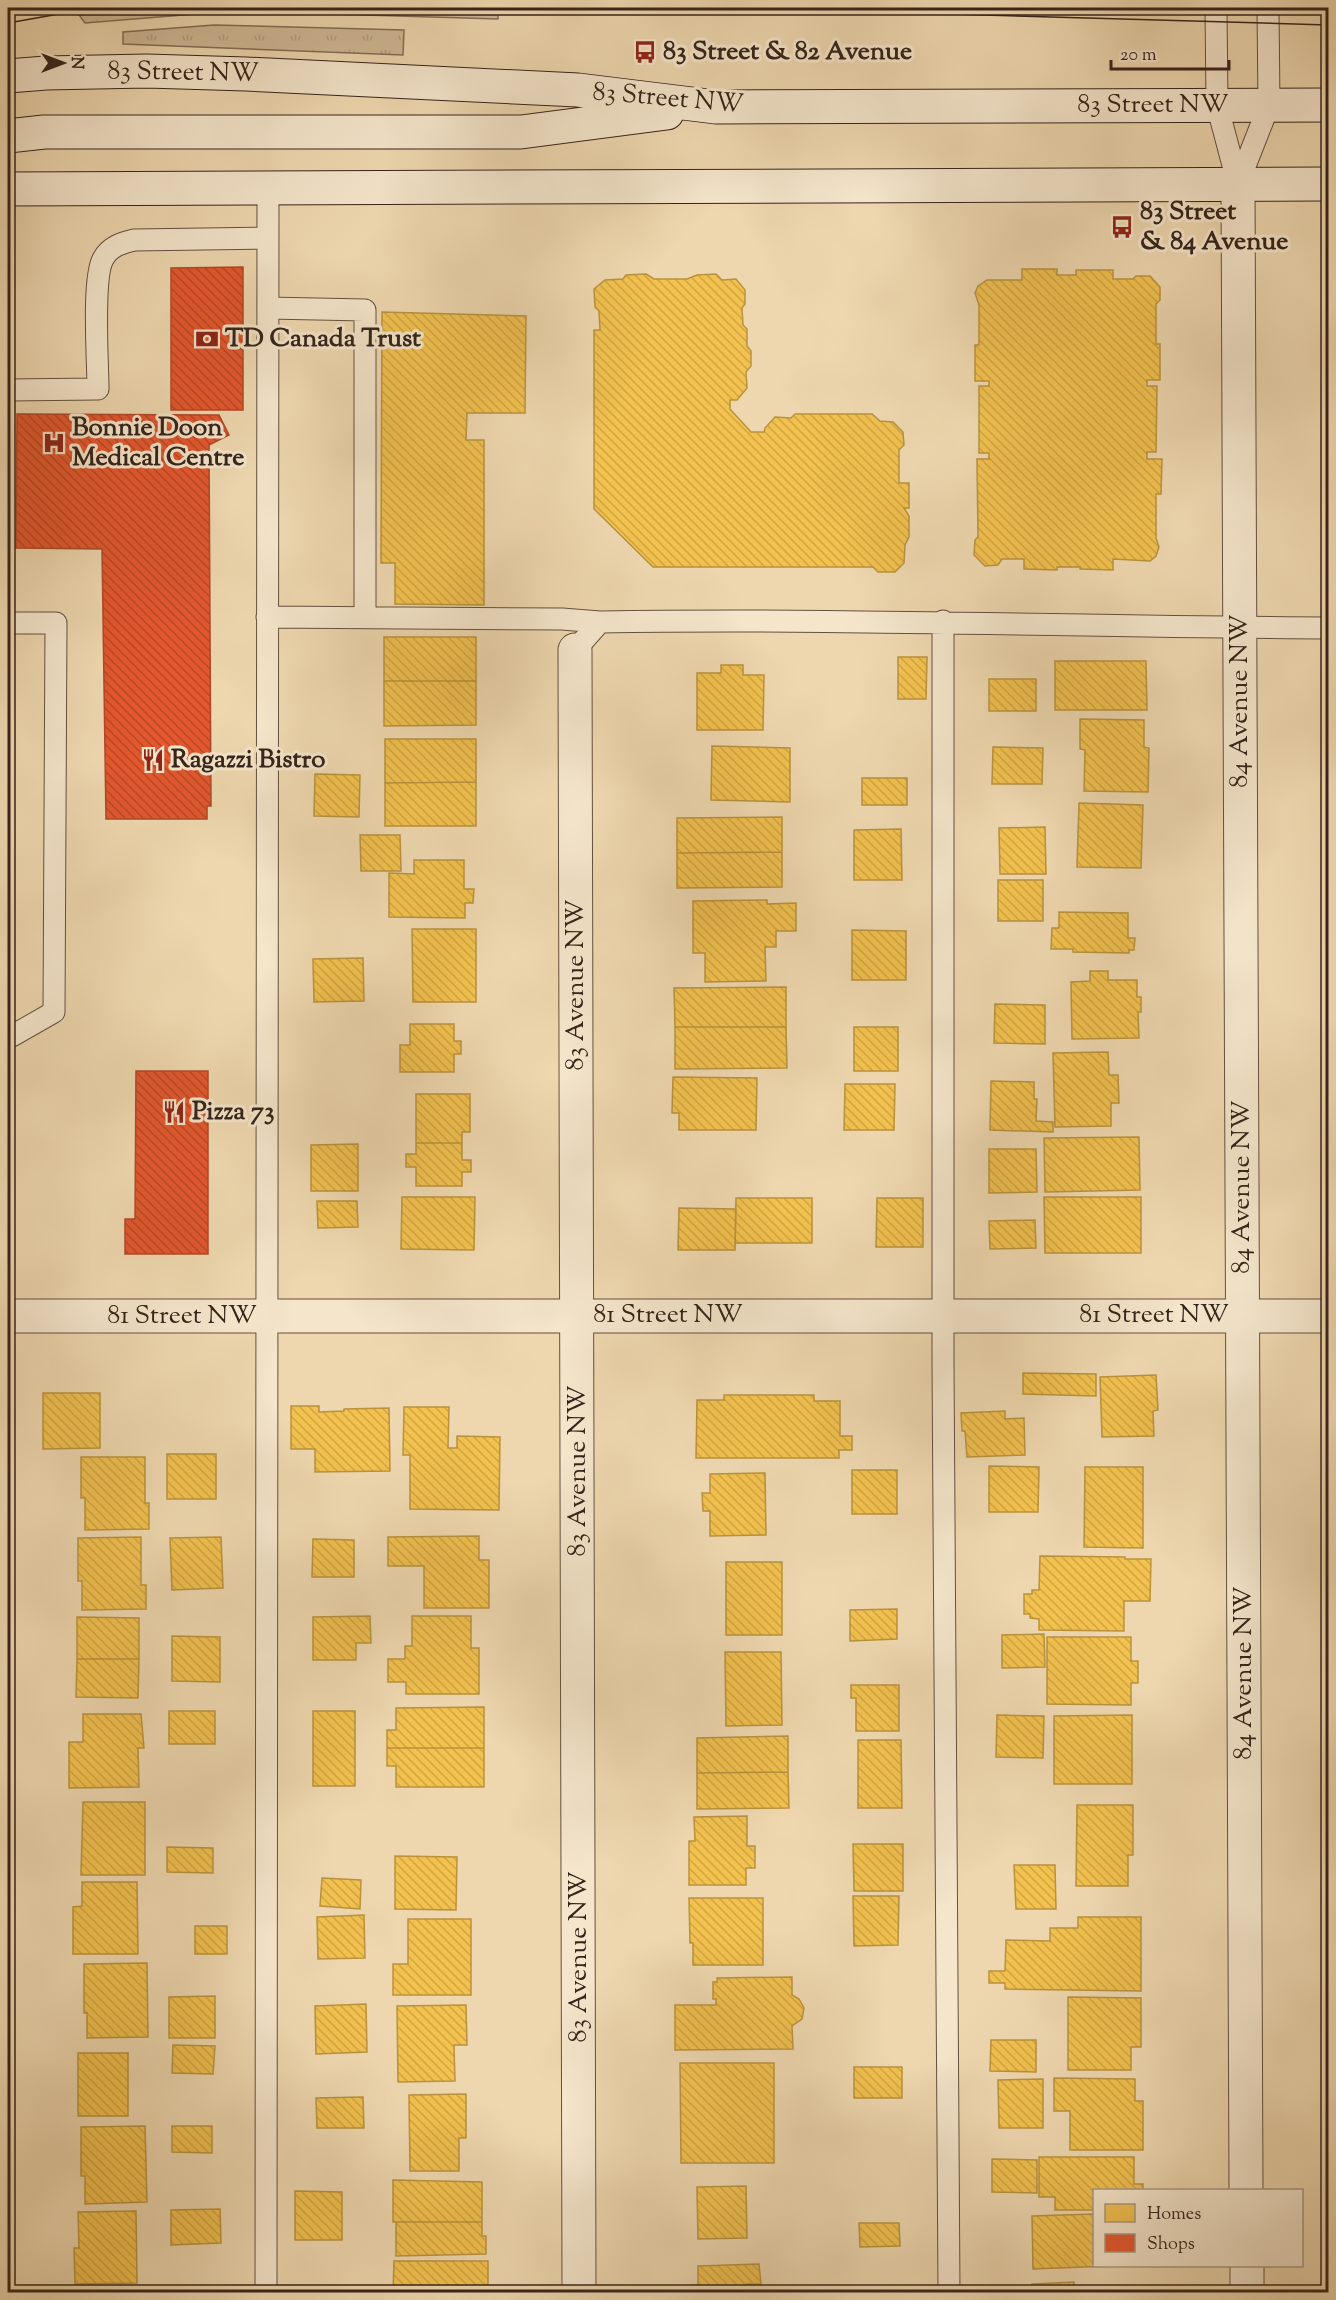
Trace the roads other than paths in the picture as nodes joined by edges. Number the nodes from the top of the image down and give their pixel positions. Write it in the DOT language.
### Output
graph roads {
  1 [pos="1216,8"];
  2 [pos="1268,8"];
  3 [pos="8,76"];
  4 [pos="1216,105"];
  5 [pos="1269,105"];
  6 [pos="1329,105"];
  7 [pos="716,107"];
  8 [pos="8,136"];
  9 [pos="1238,184"];
  10 [pos="1329,184"];
  11 [pos="268,187"];
  12 [pos="8,189"];
  13 [pos="268,238"];
  14 [pos="268,308"];
  15 [pos="8,390"];
  16 [pos="365,616"];
  17 [pos="267,617"];
  18 [pos="943,621"];
  19 [pos="600,622"];
  20 [pos="8,623"];
  21 [pos="1240,628"];
  22 [pos="1329,628"];
  23 [pos="575,650"];
  24 [pos="8,1036"];
  25 [pos="578,1315"];
  26 [pos="943,1315"];
  27 [pos="8,1316"];
  28 [pos="267,1316"];
  29 [pos="1243,1316"];
  30 [pos="1329,1316"];
  31 [pos="1246,2189"];
  32 [pos="1247,2267"];
  33 [pos="266,2292"];
  34 [pos="579,2292"];
  35 [pos="949,2292"];
  36 [pos="1247,2292"];
  1 -- 4 [label="lane"];
  2 -- 5 [label="lane"];
  3 -- 7 [label="street, 83 Street NW"];
  4 -- 5 [label="street, 83 Street NW"];
  4 -- 7 [label="street, 83 Street NW"];
  4 -- 9 [label="lane"];
  5 -- 6 [label="street, 83 Street NW"];
  5 -- 9 [label="lane"];
  7 -- 8 [label="street"];
  9 -- 10 [label="street"];
  9 -- 11 [label="street"];
  9 -- 21 [label="street, 84 Avenue NW"];
  11 -- 12 [label="street"];
  11 -- 13 [label="lane"];
  13 -- 14 [label="lane"];
  13 -- 15 [label="lane"];
  14 -- 16 [label="lane"];
  14 -- 17 [label="lane"];
  16 -- 17 [label="lane"];
  16 -- 19 [label="lane"];
  17 -- 28 [label="lane"];
  18 -- 19 [label="lane"];
  18 -- 21 [label="lane"];
  18 -- 26 [label="lane"];
  19 -- 23 [label="lane"];
  20 -- 24 [label="lane"];
  21 -- 22 [label="lane"];
  21 -- 29 [label="street, 84 Avenue NW"];
  23 -- 25 [label="street, 83 Avenue NW"];
  25 -- 26 [label="street, 81 Street NW"];
  25 -- 28 [label="street, 81 Street NW"];
  25 -- 34 [label="street, 83 Avenue NW"];
  26 -- 29 [label="street, 81 Street NW"];
  26 -- 35 [label="lane"];
  27 -- 28 [label="street, 81 Street NW"];
  28 -- 33 [label="lane"];
  29 -- 30 [label="street, 81 Street NW"];
  29 -- 31 [label="street, 84 Avenue NW"];
  32 -- 36 [label="street"];
}
